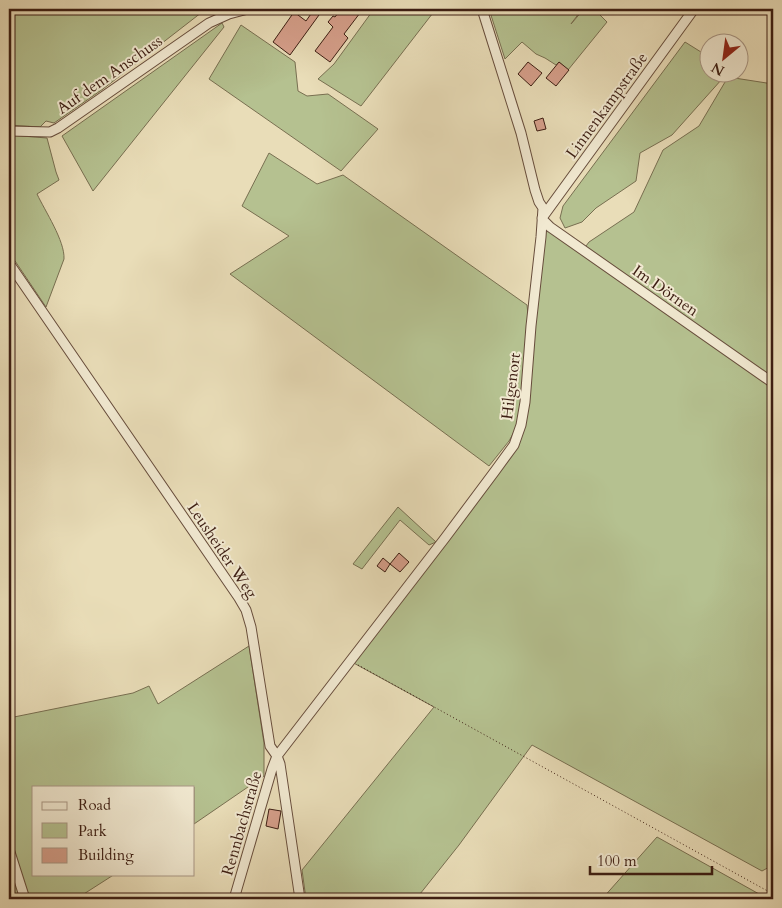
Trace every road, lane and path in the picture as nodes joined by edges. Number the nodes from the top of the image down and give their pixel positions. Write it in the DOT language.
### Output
graph roads {
  1 [pos="248,9"];
  2 [pos="482,9"];
  3 [pos="694,9"];
  4 [pos="9,131"];
  5 [pos="542,219"];
  6 [pos="9,263"];
  7 [pos="773,383"];
  8 [pos="350,661"];
  9 [pos="277,756"];
  10 [pos="9,850"];
  11 [pos="773,894"];
  12 [pos="25,899"];
  13 [pos="234,899"];
  14 [pos="300,899"];
  1 -- 4 [label="street, Auf dem Anschuss"];
  2 -- 5 [label="street, Hilgenort"];
  3 -- 5 [label="street, Linnenkampstraße"];
  5 -- 7 [label="street, Im Dörnen"];
  5 -- 8 [label="street, Hilgenort"];
  6 -- 9 [label="street, Leusheider Weg"];
  8 -- 9 [label="street, Hilgenort"];
  8 -- 11 [label="path"];
  9 -- 13 [label="street, Rennbachstraße"];
  9 -- 14 [label="street, Leusheider Weg"];
  10 -- 12 [label="street"];
}
